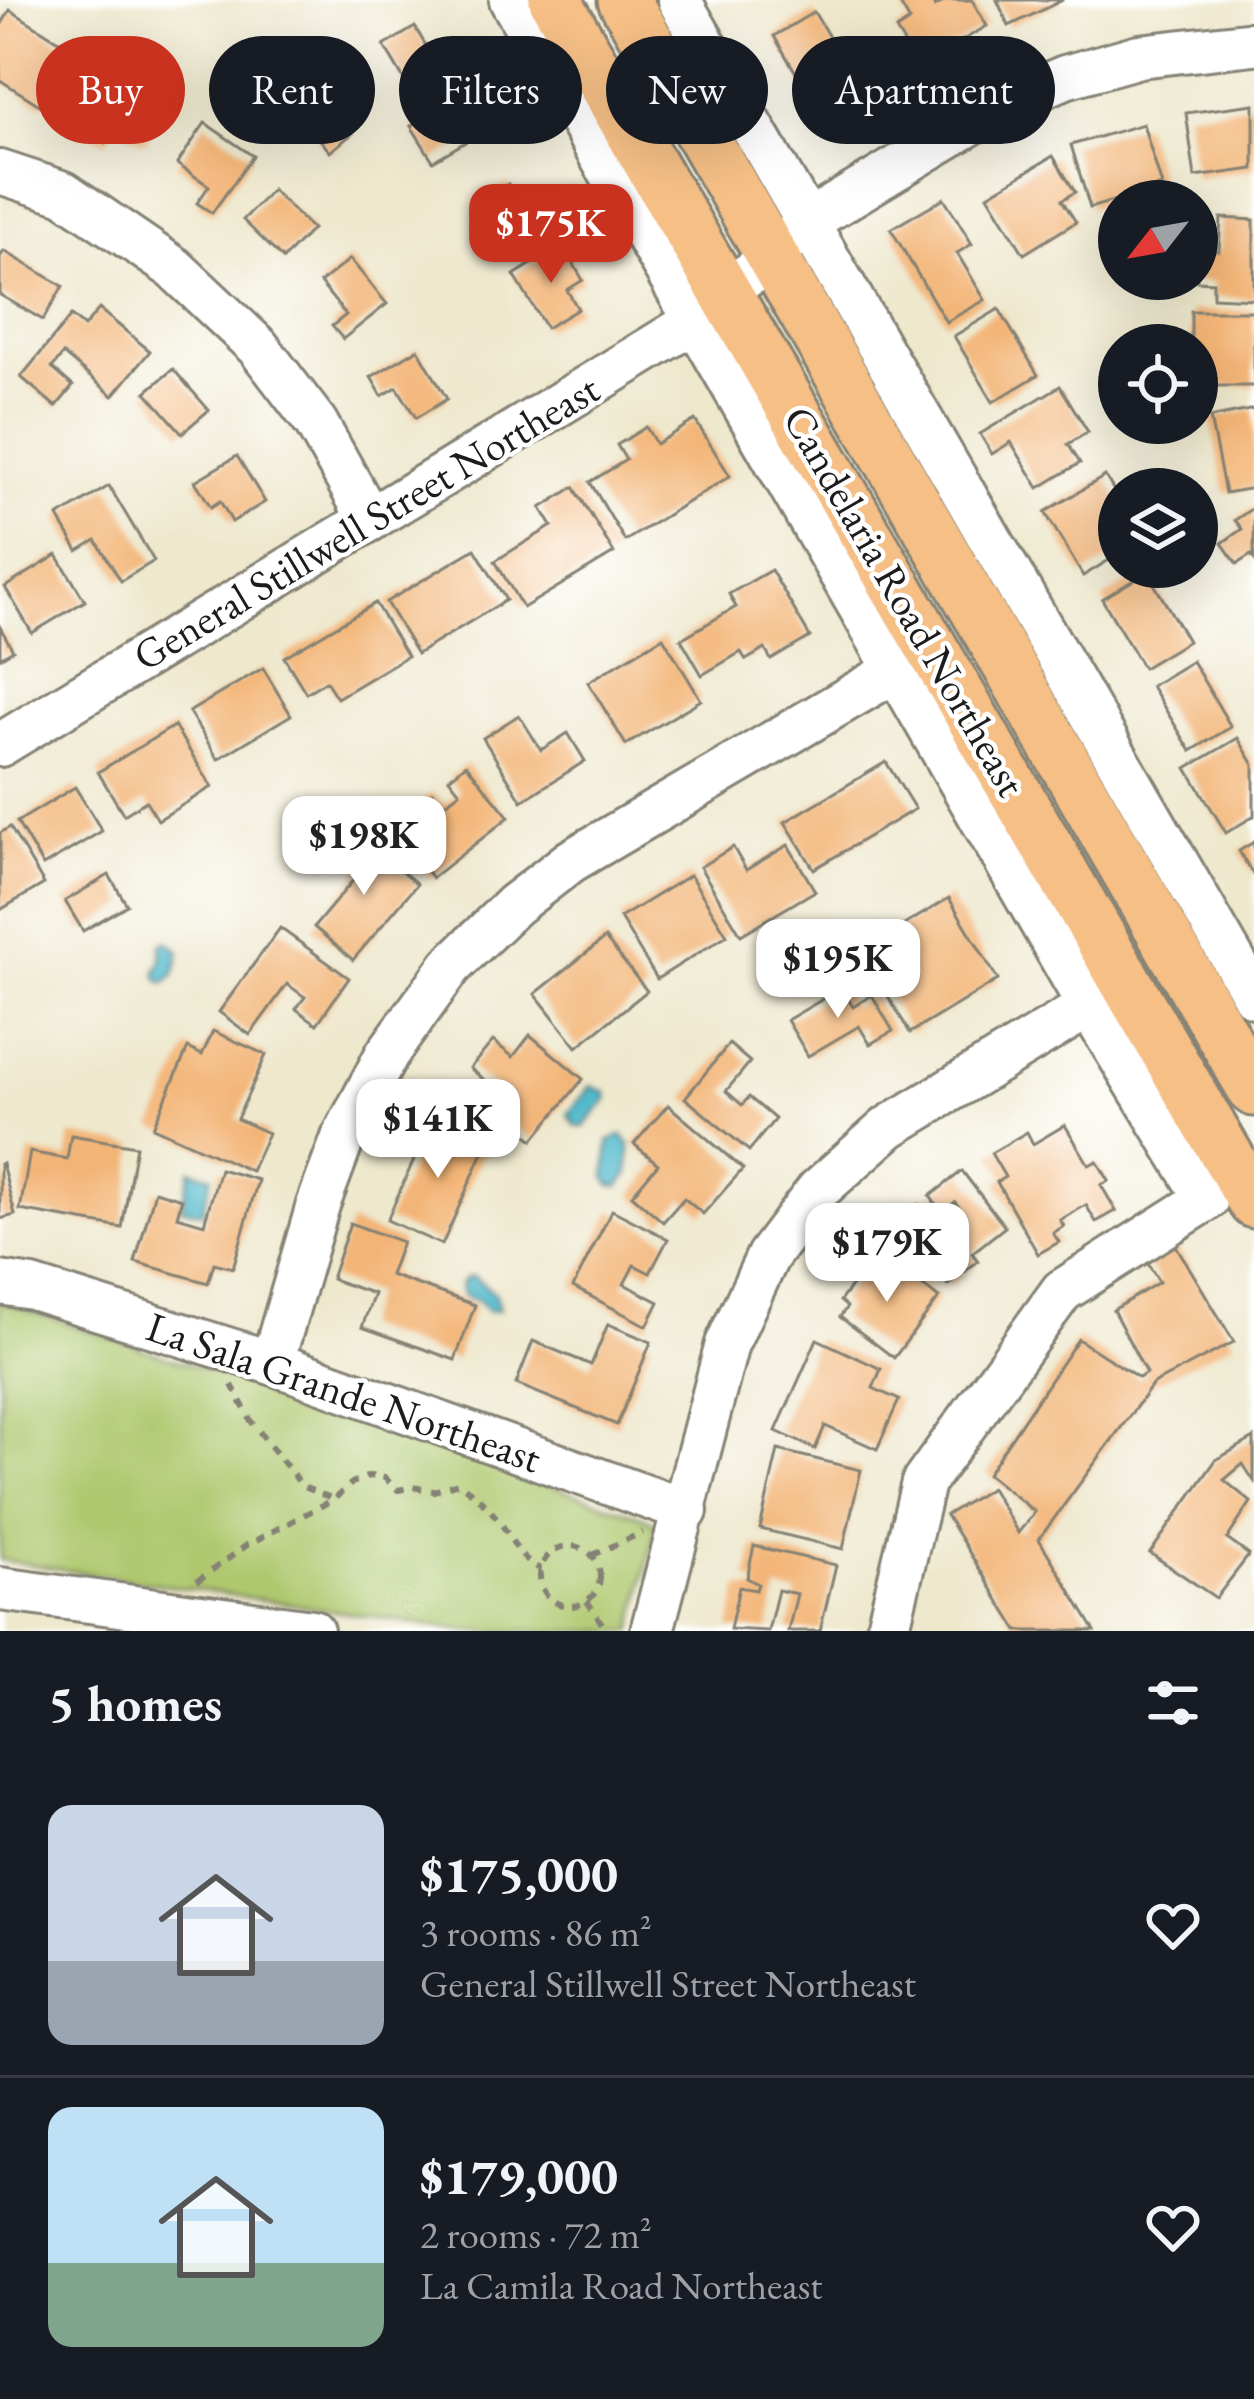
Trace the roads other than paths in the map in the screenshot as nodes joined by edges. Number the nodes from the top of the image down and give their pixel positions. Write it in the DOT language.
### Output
graph roads {
  1 [pos="511,0"];
  2 [pos="555,0"];
  3 [pos="624,0"];
  4 [pos="679,0"];
  5 [pos="1254,44"];
  6 [pos="0,172"];
  7 [pos="790,239"];
  8 [pos="710,307"];
  9 [pos="370,520"];
  10 [pos="895,670"];
  11 [pos="0,745"];
  12 [pos="1254,997"];
  13 [pos="1089,1006"];
  14 [pos="1254,1090"];
  15 [pos="1235,1177"];
  16 [pos="0,1283"];
  17 [pos="272,1364"];
  18 [pos="669,1519"];
  19 [pos="0,1589"];
  20 [pos="204,1615"];
  21 [pos="312,1631"];
  22 [pos="652,1631"];
  23 [pos="886,1631"];
  1 -- 8 [label="street"];
  2 -- 8 [label="main road, Candelaria Road Northeast"];
  3 -- 7 [label="main road, Candelaria Road Northeast"];
  4 -- 7 [label="street"];
  5 -- 7 [label="street, General Stillwell Street Northeast"];
  6 -- 9 [label="street"];
  7 -- 8 [label="street, General Stillwell Street Northeast"];
  7 -- 12 [label="street"];
  7 -- 14 [label="main road, Candelaria Road Northeast"];
  8 -- 9 [label="street, General Stillwell Street Northeast"];
  8 -- 10 [label="street"];
  8 -- 15 [label="main road, Candelaria Road Northeast"];
  9 -- 11 [label="street, General Stillwell Street Northeast"];
  10 -- 13 [label="street"];
  10 -- 17 [label="street"];
  13 -- 15 [label="street"];
  13 -- 18 [label="street"];
  15 -- 23 [label="street"];
  16 -- 17 [label="street, La Sala Grande Northeast"];
  17 -- 18 [label="street, La Sala Grande Northeast"];
  18 -- 22 [label="street"];
  19 -- 20 [label="street"];
  20 -- 21 [label="street"];
}
